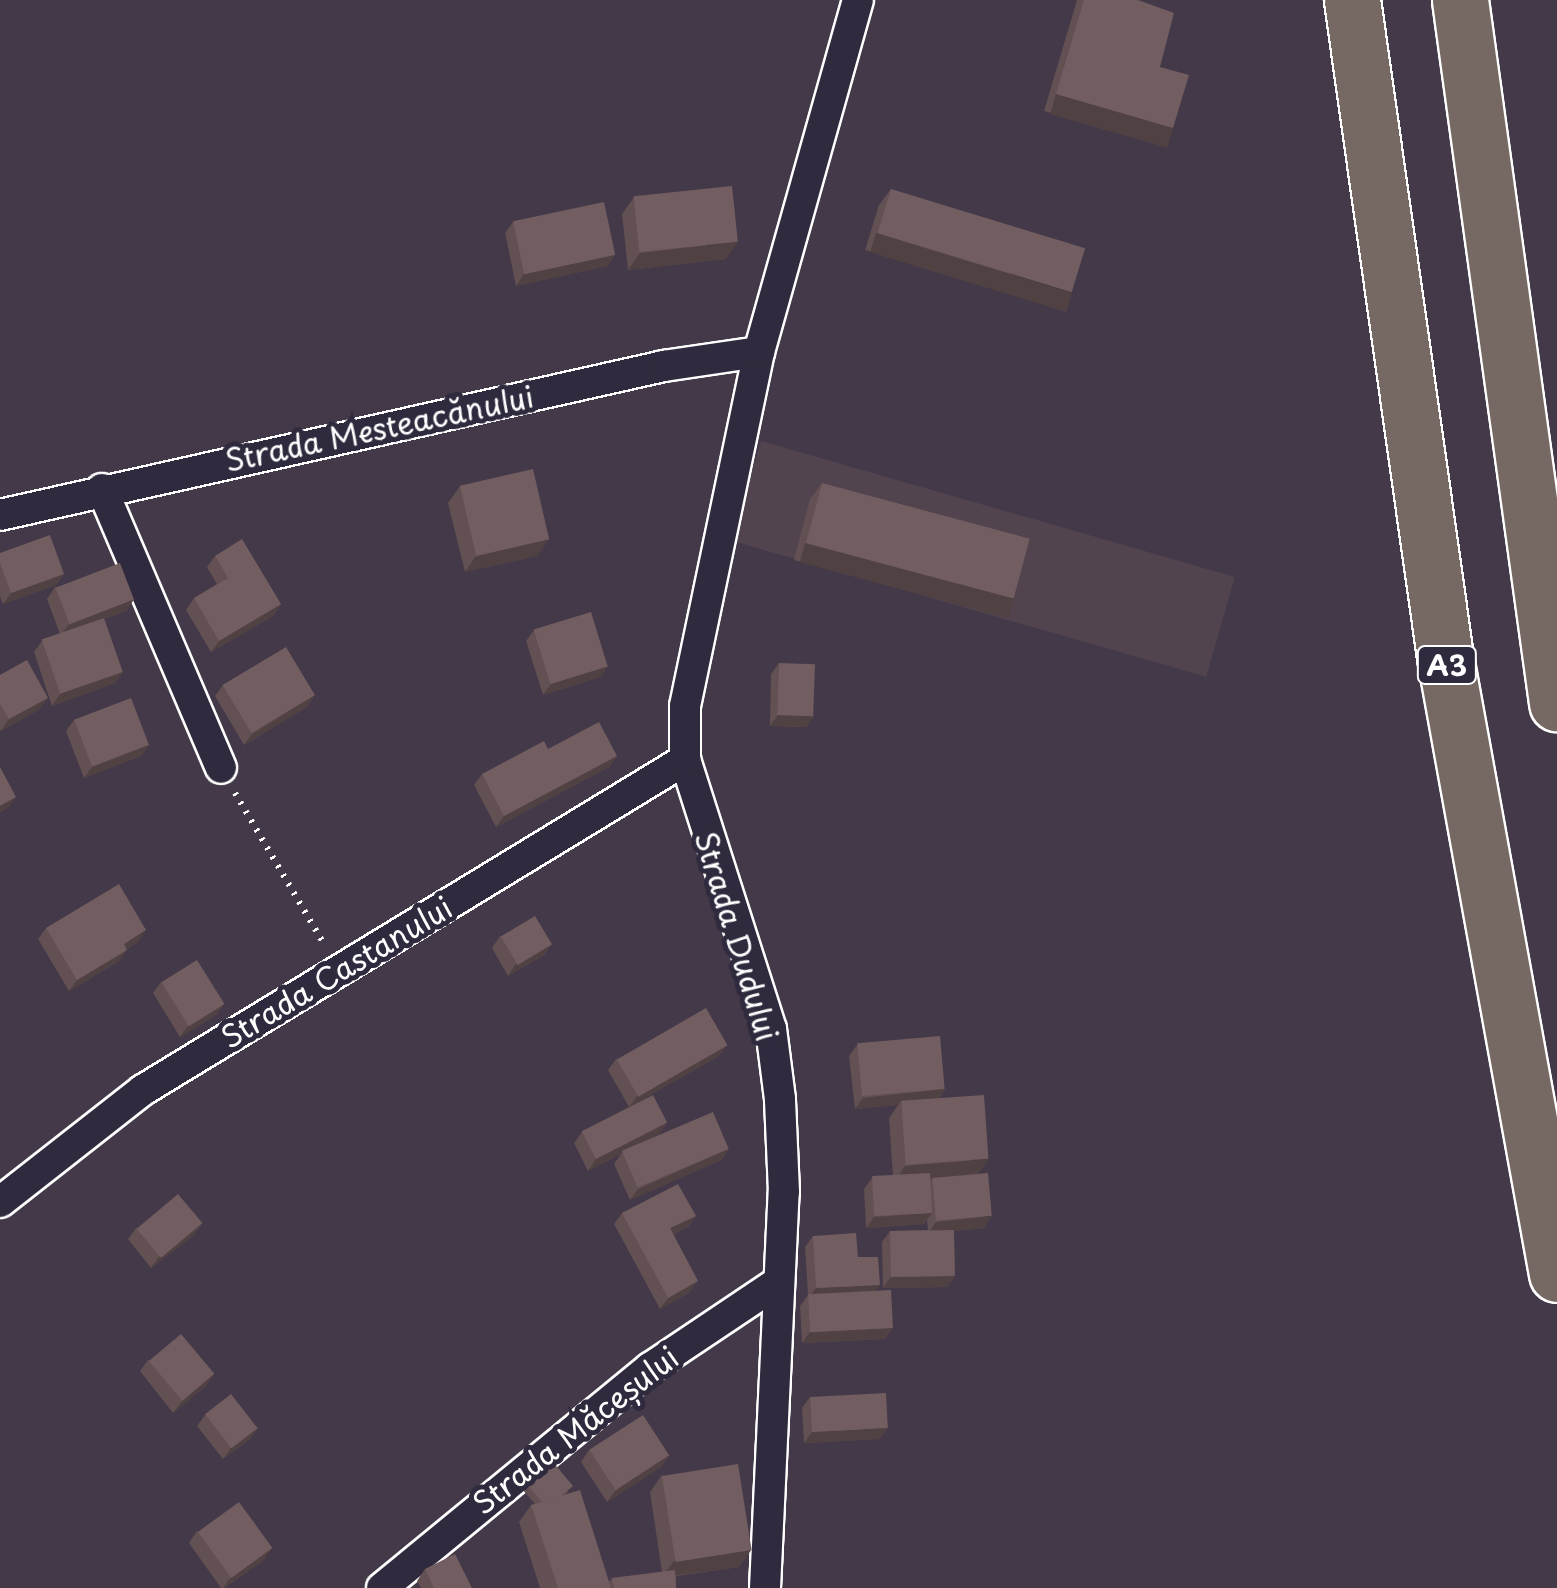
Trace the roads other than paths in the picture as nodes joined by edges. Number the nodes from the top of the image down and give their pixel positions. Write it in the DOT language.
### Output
graph roads {
  1 [pos="858,0"];
  2 [pos="1352,0"];
  3 [pos="1460,0"];
  4 [pos="760,352"];
  5 [pos="102,490"];
  6 [pos="0,514"];
  7 [pos="1557,703"];
  8 [pos="686,760"];
  9 [pos="220,768"];
  10 [pos="0,1202"];
  11 [pos="1557,1274"];
  12 [pos="777,1283"];
  13 [pos="382,1588"];
  14 [pos="765,1588"];
  1 -- 4 [label="street, Strada Dudului"];
  2 -- 11 [label="highway, A3"];
  3 -- 7 [label="highway"];
  4 -- 5 [label="street, Strada Mesteacănului"];
  4 -- 8 [label="street, Strada Dudului"];
  5 -- 6 [label="street, Strada Mesteacănului"];
  5 -- 9 [label="street"];
  8 -- 10 [label="street, Strada Castanului"];
  8 -- 12 [label="street, Strada Dudului"];
  12 -- 13 [label="street, Strada Măceșului"];
  12 -- 14 [label="street, Strada Dudului"];
}
